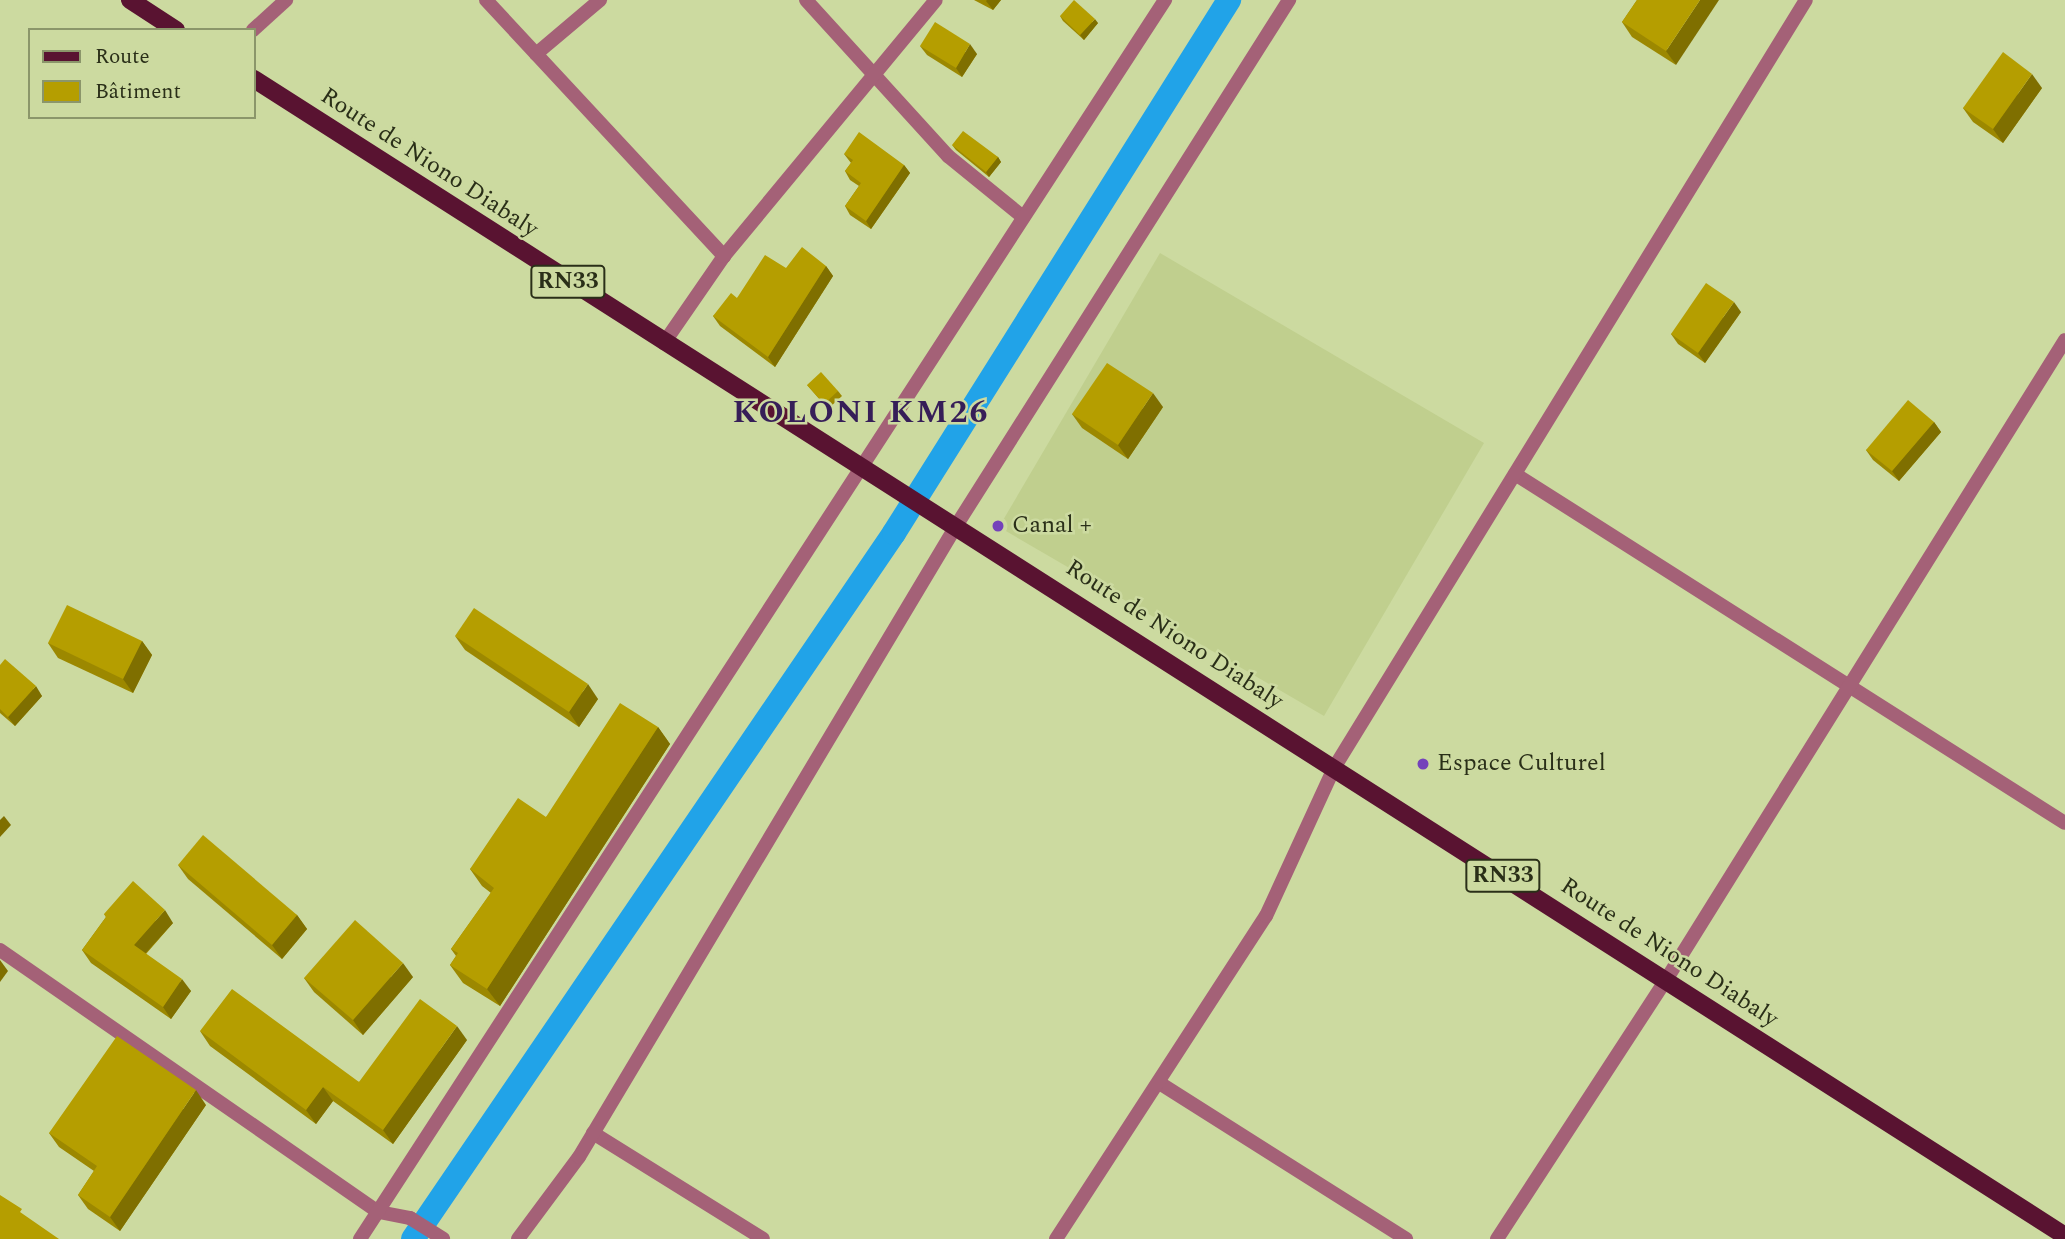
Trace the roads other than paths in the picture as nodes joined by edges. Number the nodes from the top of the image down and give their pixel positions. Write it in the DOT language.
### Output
graph roads {
  1 [pos="130,0"];
  2 [pos="286,0"];
  3 [pos="486,0"];
  4 [pos="600,0"];
  5 [pos="806,0"];
  6 [pos="936,0"];
  7 [pos="1165,0"];
  8 [pos="1289,0"];
  9 [pos="1806,0"];
  10 [pos="173,28"];
  11 [pos="255,28"];
  12 [pos="536,54"];
  13 [pos="872,75"];
  14 [pos="256,80"];
  15 [pos="1023,217"];
  16 [pos="724,256"];
  17 [pos="2065,340"];
  18 [pos="663,343"];
  19 [pos="859,466"];
  20 [pos="1515,474"];
  21 [pos="949,522"];
  22 [pos="1851,683"];
  23 [pos="1334,768"];
  24 [pos="2065,823"];
  25 [pos="0,950"];
  26 [pos="1666,980"];
  27 [pos="1161,1084"];
  28 [pos="593,1133"];
  29 [pos="379,1212"];
  30 [pos="2065,1236"];
  31 [pos="441,1238"];
  32 [pos="360,1239"];
  33 [pos="518,1239"];
  34 [pos="763,1239"];
  35 [pos="1056,1239"];
  36 [pos="1406,1239"];
  37 [pos="1497,1239"];
  1 -- 10 [label="main road"];
  2 -- 11 [label="street"];
  3 -- 12 [label="street"];
  4 -- 12 [label="street"];
  5 -- 13 [label="street"];
  6 -- 13 [label="street"];
  7 -- 15 [label="street"];
  8 -- 21 [label="street"];
  9 -- 20 [label="street"];
  12 -- 16 [label="street"];
  13 -- 15 [label="street"];
  13 -- 16 [label="street"];
  14 -- 18 [label="main road, Route de Niono Diabaly / RN33"];
  15 -- 19 [label="street"];
  16 -- 18 [label="street"];
  17 -- 22 [label="street"];
  18 -- 19 [label="main road, Route de Niono Diabaly / RN33"];
  19 -- 21 [label="main road, Route de Niono Diabaly / RN33"];
  19 -- 29 [label="street"];
  20 -- 22 [label="street"];
  20 -- 23 [label="street"];
  21 -- 23 [label="main road, Route de Niono Diabaly / RN33"];
  21 -- 28 [label="street"];
  22 -- 24 [label="street"];
  22 -- 26 [label="street"];
  23 -- 26 [label="main road, Route de Niono Diabaly / RN33"];
  23 -- 27 [label="street"];
  25 -- 29 [label="street"];
  26 -- 30 [label="main road, Route de Niono Diabaly / RN33"];
  26 -- 37 [label="street"];
  27 -- 35 [label="street"];
  27 -- 36 [label="street"];
  28 -- 33 [label="street"];
  28 -- 34 [label="street"];
  29 -- 31 [label="street"];
  29 -- 32 [label="street"];
}
